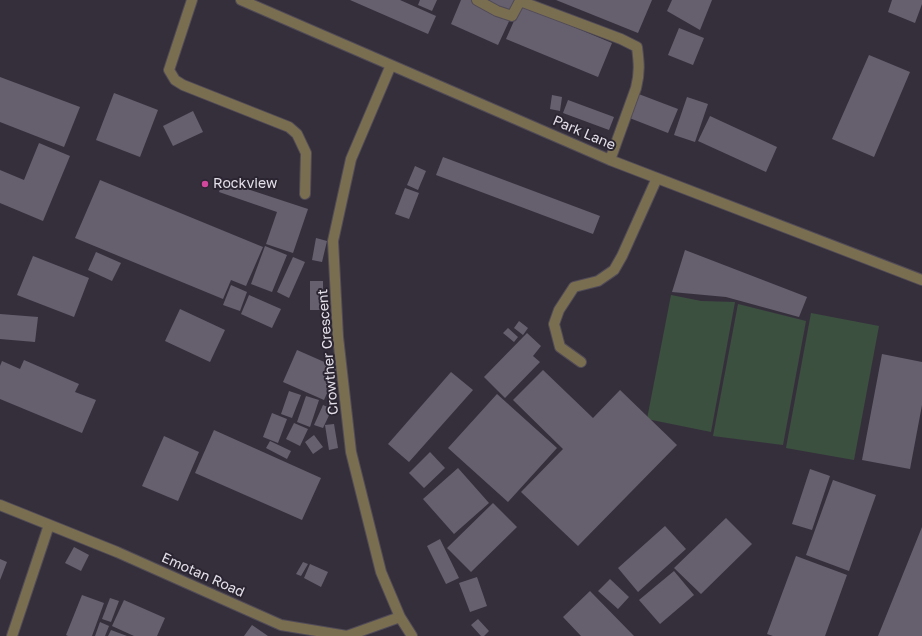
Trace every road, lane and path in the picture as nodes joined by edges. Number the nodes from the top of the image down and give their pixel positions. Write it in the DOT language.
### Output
graph roads {
  1 [pos="192,0"];
  2 [pos="241,0"];
  3 [pos="477,0"];
  4 [pos="391,65"];
  5 [pos="610,160"];
  6 [pos="657,178"];
  7 [pos="305,194"];
  8 [pos="921,276"];
  9 [pos="582,362"];
  10 [pos="0,505"];
  11 [pos="49,525"];
  12 [pos="400,616"];
  13 [pos="12,636"];
  14 [pos="347,636"];
  15 [pos="412,636"];
  1 -- 7 [label="street"];
  2 -- 4 [label="street, Park Lane"];
  3 -- 5 [label="street"];
  4 -- 5 [label="street, Park Lane"];
  4 -- 12 [label="street, Crowther Crescent"];
  5 -- 6 [label="street, Park Lane"];
  6 -- 8 [label="street, Park Lane"];
  6 -- 9 [label="street"];
  10 -- 11 [label="street, Emotan Road"];
  11 -- 13 [label="street"];
  11 -- 14 [label="street, Emotan Road"];
  12 -- 14 [label="street, Emotan Road"];
  12 -- 15 [label="street, Crowther Crescent"];
}
